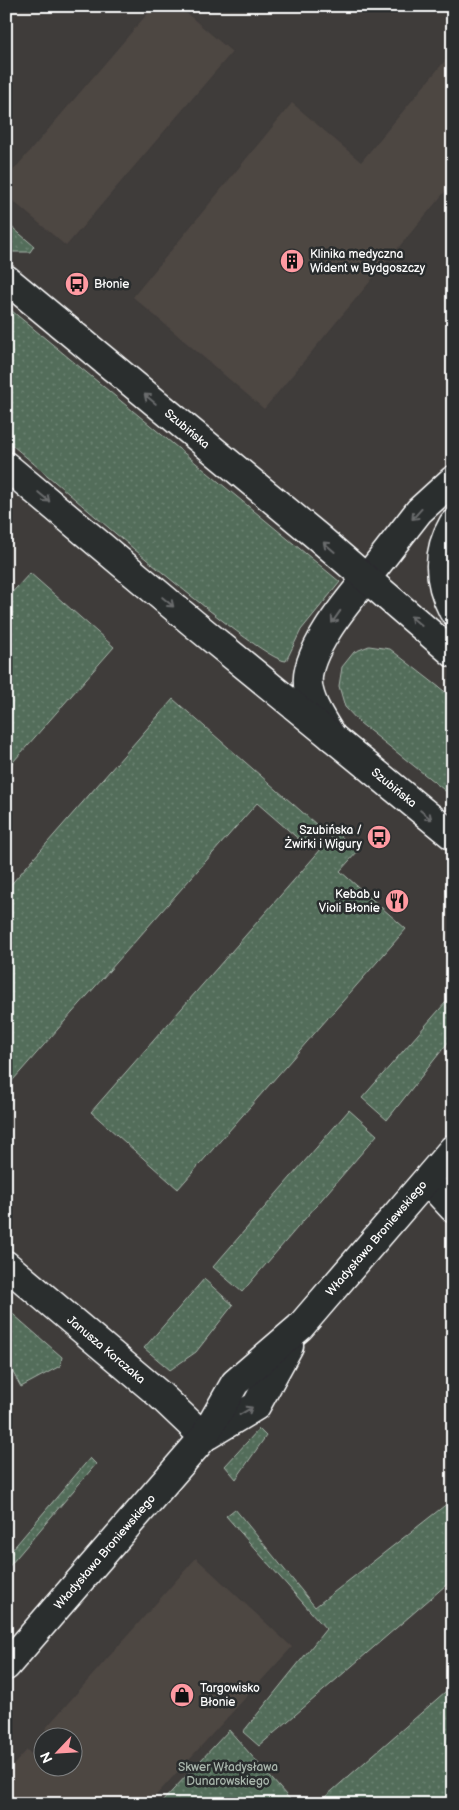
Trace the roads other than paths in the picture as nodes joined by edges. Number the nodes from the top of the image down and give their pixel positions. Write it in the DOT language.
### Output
graph roads {
  1 [pos="6,279"];
  2 [pos="6,466"];
  3 [pos="453,480"];
  4 [pos="453,524"];
  5 [pos="366,579"];
  6 [pos="453,611"];
  7 [pos="453,653"];
  8 [pos="334,740"];
  9 [pos="453,836"];
  10 [pos="453,1149"];
  11 [pos="426,1180"];
  12 [pos="453,1208"];
  13 [pos="6,1265"];
  14 [pos="204,1437"];
  15 [pos="6,1666"];
  5 -- 1 [label="street, Szubińska, one-way"];
  2 -- 8 [label="street, Szubińska, one-way"];
  3 -- 5 [label="street, one-way"];
  4 -- 6 [label="street"];
  7 -- 5 [label="street, Szubińska, one-way"];
  5 -- 8 [label="street, Szubińska, one-way"];
  8 -- 9 [label="street, Szubińska, one-way"];
  10 -- 11 [label="street, Władysława Broniewskiego"];
  11 -- 12 [label="street"];
  11 -- 14 [label="street, Władysława Broniewskiego"];
  13 -- 14 [label="street, Janusza Korczaka"];
  14 -- 15 [label="street, Władysława Broniewskiego"];
}
